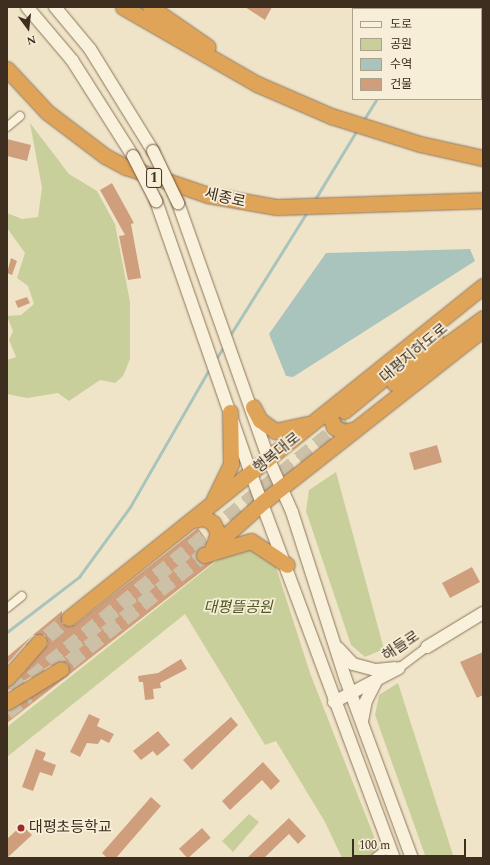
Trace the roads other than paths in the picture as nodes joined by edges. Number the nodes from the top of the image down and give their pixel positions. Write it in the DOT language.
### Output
graph roads {
  1 [pos="27,7"];
  2 [pos="55,7"];
  3 [pos="123,7"];
  4 [pos="150,7"];
  5 [pos="7,69"];
  6 [pos="7,79"];
  7 [pos="306,105"];
  8 [pos="47,112"];
  9 [pos="20,116"];
  10 [pos="7,127"];
  11 [pos="483,158"];
  12 [pos="483,200"];
  13 [pos="483,286"];
  14 [pos="483,295"];
  15 [pos="483,318"];
  16 [pos="483,329"];
  17 [pos="252,407"];
  18 [pos="230,412"];
  19 [pos="342,415"];
  20 [pos="270,460"];
  21 [pos="251,474"];
  22 [pos="282,487"];
  23 [pos="263,502"];
  24 [pos="207,508"];
  25 [pos="192,520"];
  26 [pos="209,551"];
  27 [pos="288,565"];
  28 [pos="22,596"];
  29 [pos="7,608"];
  30 [pos="483,613"];
  31 [pos="69,618"];
  32 [pos="39,642"];
  33 [pos="336,647"];
  34 [pos="427,647"];
  35 [pos="399,668"];
  36 [pos="61,669"];
  37 [pos="7,678"];
  38 [pos="376,681"];
  39 [pos="352,694"];
  40 [pos="7,702"];
  41 [pos="334,702"];
  42 [pos="362,721"];
  43 [pos="392,852"];
  44 [pos="375,858"];
  45 [pos="412,858"];
  1 -- 18 [label="street, bridge"];
  2 -- 17 [label="street, bridge"];
  3 -- 7 [label="highway"];
  4 -- 7 [label="highway"];
  5 -- 8 [label="highway, 세종로 / 1"];
  6 -- 8 [label="highway"];
  7 -- 11 [label="highway"];
  8 -- 12 [label="highway, 세종로 / 1"];
  9 -- 10 [label="street"];
  13 -- 19 [label="highway, 행복대로"];
  14 -- 19 [label="highway, 대평지하도로"];
  15 -- 19 [label="highway, 대평지하도로"];
  16 -- 19 [label="highway, 행복대로"];
  17 -- 19 [label="highway"];
  17 -- 20 [label="street"];
  18 -- 21 [label="street"];
  18 -- 24 [label="highway"];
  19 -- 20 [label="highway, 행복대로"];
  19 -- 22 [label="highway, 행복대로"];
  20 -- 21 [label="highway, 행복대로"];
  20 -- 22 [label="street"];
  21 -- 23 [label="street"];
  21 -- 24 [label="highway, 행복대로"];
  22 -- 23 [label="highway, 행복대로"];
  22 -- 33 [label="street"];
  23 -- 26 [label="highway, 행복대로"];
  23 -- 27 [label="street"];
  24 -- 25 [label="highway, 행복대로"];
  25 -- 26 [label="highway"];
  25 -- 31 [label="highway, 행복대로"];
  26 -- 27 [label="highway"];
  27 -- 41 [label="street"];
  28 -- 29 [label="street"];
  30 -- 34 [label="street, 해들로"];
  32 -- 37 [label="highway"];
  33 -- 35 [label="street"];
  33 -- 39 [label="street"];
  34 -- 35 [label="street, 해들로"];
  35 -- 38 [label="street, 해들로"];
  36 -- 40 [label="highway"];
  38 -- 39 [label="street, 해들로"];
  38 -- 42 [label="street"];
  39 -- 41 [label="street, 해들로"];
  39 -- 42 [label="street"];
  41 -- 43 [label="street"];
  42 -- 45 [label="street"];
  43 -- 44 [label="street"];
}
